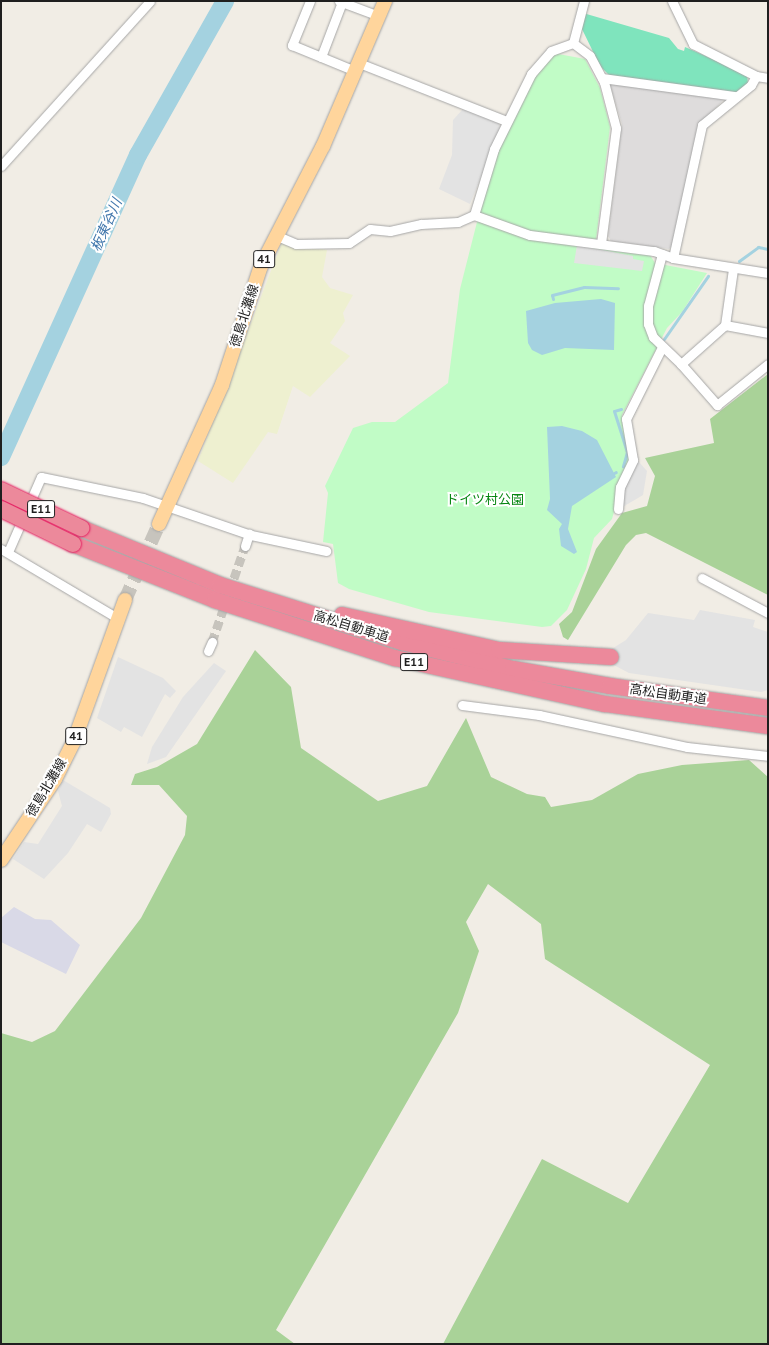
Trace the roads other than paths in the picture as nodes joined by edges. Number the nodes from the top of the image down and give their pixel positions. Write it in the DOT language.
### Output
graph roads {
  1 [pos="150,1"];
  2 [pos="310,1"];
  3 [pos="385,1"];
  4 [pos="584,1"];
  5 [pos="672,1"];
  6 [pos="341,2"];
  7 [pos="379,16"];
  8 [pos="573,43"];
  9 [pos="321,57"];
  10 [pos="357,67"];
  11 [pos="756,76"];
  12 [pos="602,78"];
  13 [pos="768,78"];
  14 [pos="736,96"];
  15 [pos="506,121"];
  16 [pos="1,166"];
  17 [pos="474,216"];
  18 [pos="275,235"];
  19 [pos="601,244"];
  20 [pos="662,254"];
  21 [pos="673,258"];
  22 [pos="733,269"];
  23 [pos="768,273"];
  24 [pos="724,325"];
  25 [pos="768,333"];
  26 [pos="662,347"];
  27 [pos="681,364"];
  28 [pos="768,364"];
  29 [pos="1,490"];
  30 [pos="167,507"];
  31 [pos="1,509"];
  32 [pos="618,509"];
  33 [pos="158,524"];
  34 [pos="249,534"];
  35 [pos="245,546"];
  36 [pos="4,551"];
  37 [pos="326,551"];
  38 [pos="702,578"];
  39 [pos="220,585"];
  40 [pos="125,600"];
  41 [pos="768,612"];
  42 [pos="117,618"];
  43 [pos="212,642"];
  44 [pos="208,651"];
  45 [pos="611,657"];
  46 [pos="462,705"];
  47 [pos="768,708"];
  48 [pos="672,715"];
  49 [pos="768,726"];
  50 [pos="768,737"];
  51 [pos="768,756"];
  52 [pos="1,860"];
  1 -- 16 [label="street"];
  2 -- 9 [label="street"];
  3 -- 7 [label="main road, 徳島北灘線 / 41"];
  4 -- 8 [label="street"];
  5 -- 11 [label="street"];
  6 -- 7 [label="street"];
  6 -- 9 [label="street"];
  7 -- 10 [label="main road, 徳島北灘線 / 41"];
  8 -- 12 [label="street"];
  8 -- 15 [label="street"];
  9 -- 10 [label="street"];
  10 -- 15 [label="street"];
  10 -- 18 [label="main road, 徳島北灘線 / 41"];
  11 -- 13 [label="street"];
  11 -- 14 [label="street"];
  12 -- 14 [label="street"];
  12 -- 19 [label="street"];
  14 -- 21 [label="street"];
  15 -- 17 [label="street"];
  17 -- 18 [label="street"];
  17 -- 19 [label="street"];
  18 -- 30 [label="main road, 徳島北灘線 / 41"];
  19 -- 20 [label="street"];
  20 -- 21 [label="street"];
  20 -- 26 [label="street"];
  21 -- 22 [label="street"];
  22 -- 23 [label="street"];
  22 -- 24 [label="street"];
  24 -- 25 [label="street"];
  24 -- 27 [label="street"];
  26 -- 27 [label="street"];
  26 -- 32 [label="street"];
  27 -- 28 [label="street"];
  29 -- 39 [label="highway, 高松自動車道 / E11, bridge"];
  30 -- 33 [label="main road, 徳島北灘線 / 41"];
  30 -- 34 [label="street"];
  30 -- 36 [label="street"];
  31 -- 48 [label="highway, 高松自動車道 / E11, bridge"];
  34 -- 35 [label="street"];
  34 -- 37 [label="street"];
  36 -- 42 [label="street"];
  38 -- 41 [label="street"];
  39 -- 45 [label="highway"];
  39 -- 47 [label="highway, 高松自動車道 / E11"];
  40 -- 42 [label="main road, 徳島北灘線 / 41"];
  42 -- 52 [label="main road, 徳島北灘線 / 41"];
  43 -- 44 [label="street"];
  46 -- 51 [label="street"];
  48 -- 49 [label="highway, 高松自動車道 / E11"];
  48 -- 50 [label="highway"];
}
